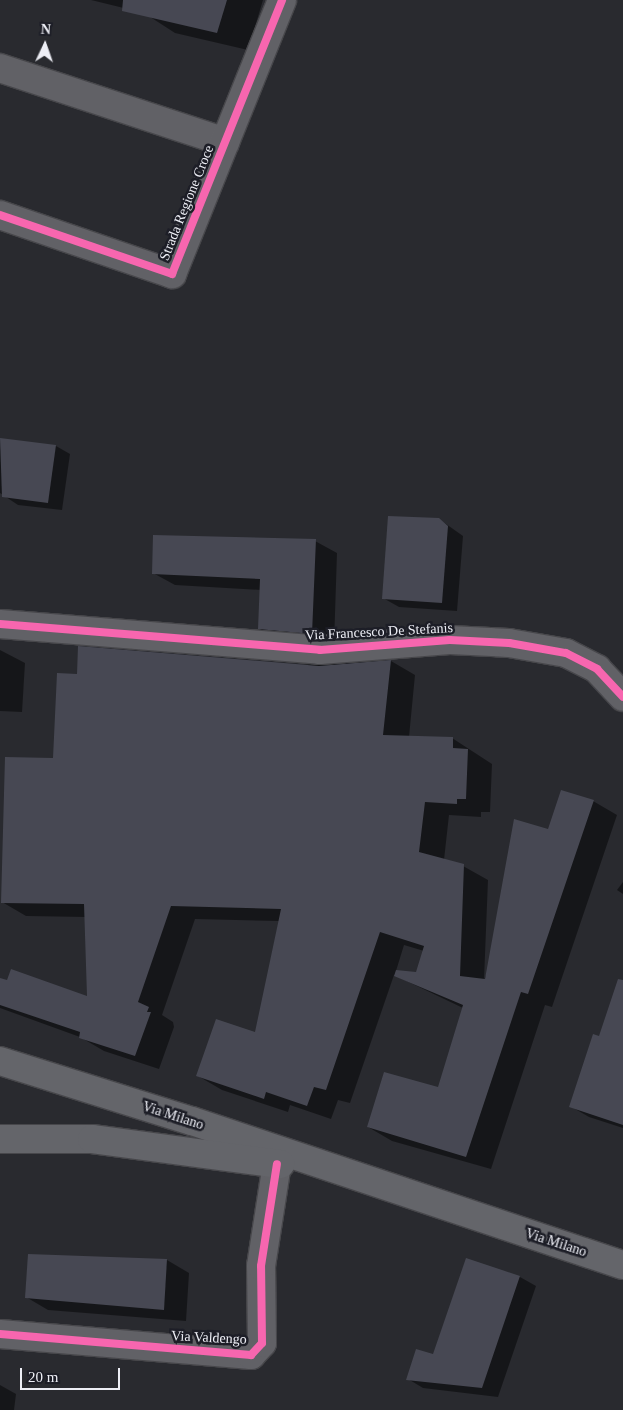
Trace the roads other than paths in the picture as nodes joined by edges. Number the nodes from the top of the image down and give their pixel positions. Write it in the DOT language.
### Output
graph roads {
  1 [pos="282,0"];
  2 [pos="0,68"];
  3 [pos="225,142"];
  4 [pos="0,215"];
  5 [pos="0,624"];
  6 [pos="623,697"];
  7 [pos="0,1061"];
  8 [pos="0,1139"];
  9 [pos="276,1164"];
  10 [pos="346,1174"];
  11 [pos="623,1266"];
  12 [pos="0,1334"];
  1 -- 3 [label="street, Strada Regione Croce"];
  2 -- 3 [label="street, Strada Regione Croce"];
  3 -- 4 [label="street, Strada Regione Croce"];
  5 -- 6 [label="street, Via Francesco De Stefanis"];
  7 -- 10 [label="main road, Via Milano"];
  8 -- 9 [label="main road, Via Milano"];
  9 -- 10 [label="main road, Via Milano"];
  9 -- 12 [label="street, Via Valdengo"];
  10 -- 11 [label="main road, Via Milano"];
}
